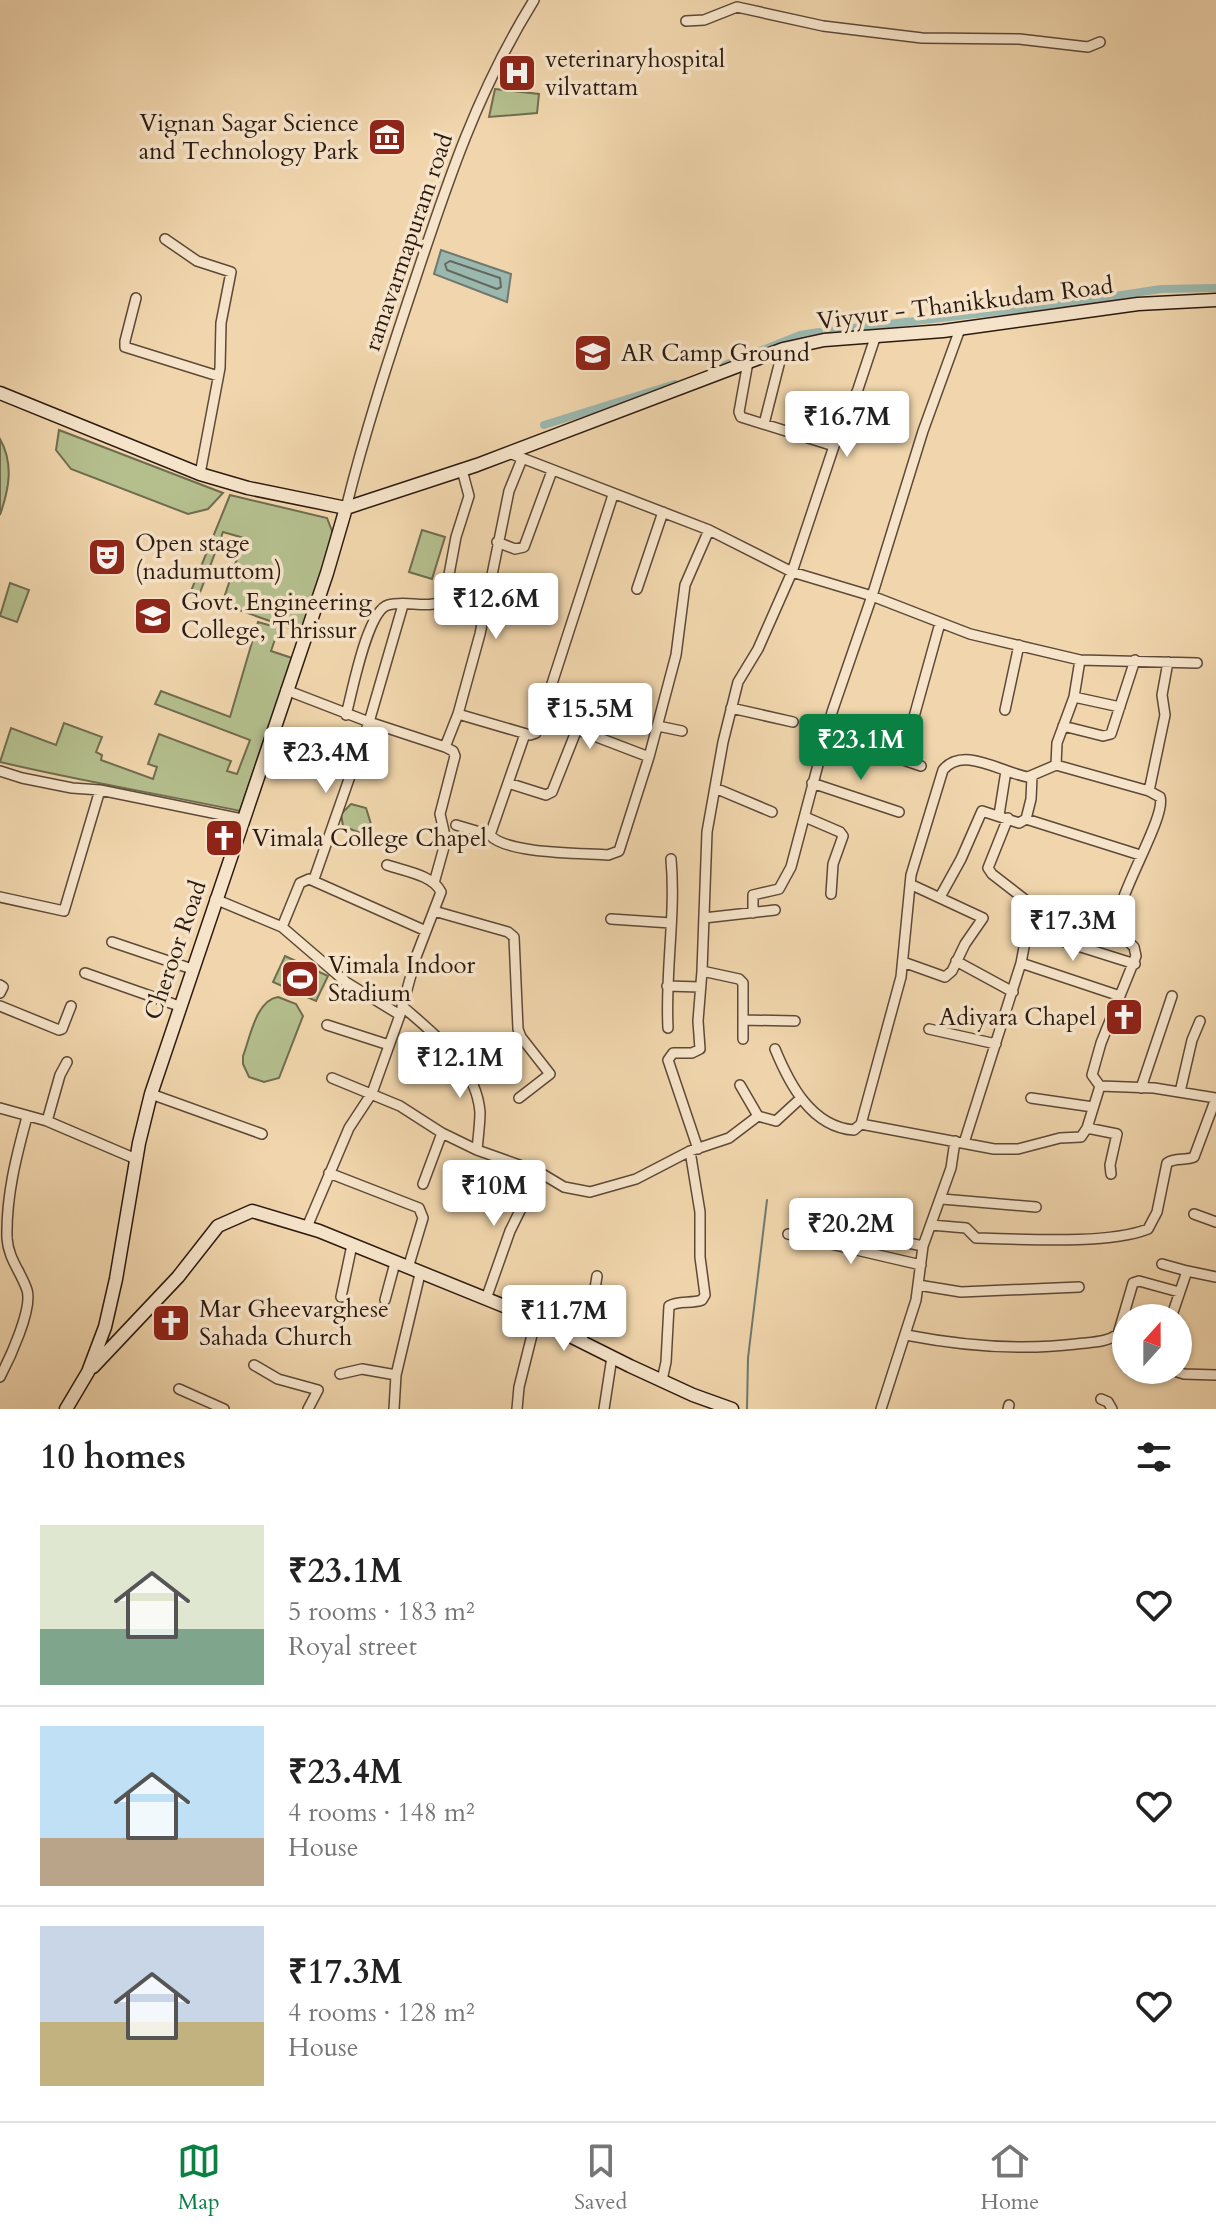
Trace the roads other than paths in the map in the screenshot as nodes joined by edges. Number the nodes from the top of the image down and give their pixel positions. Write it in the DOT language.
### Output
graph roads {
  1 [pos="534,0"];
  2 [pos="686,21"];
  3 [pos="1100,42"];
  4 [pos="165,239"];
  5 [pos="136,298"];
  6 [pos="1216,300"];
  7 [pos="960,329"];
  8 [pos="875,338"];
  9 [pos="783,349"];
  10 [pos="748,362"];
  11 [pos="218,376"];
  12 [pos="0,393"];
  13 [pos="764,424"];
  14 [pos="834,446"];
  15 [pos="509,453"];
  16 [pos="522,459"];
  17 [pos="462,470"];
  18 [pos="552,471"];
  19 [pos="200,474"];
  20 [pos="613,495"];
  21 [pos="346,508"];
  22 [pos="663,512"];
  23 [pos="709,530"];
  24 [pos="497,542"];
  25 [pos="792,572"];
  26 [pos="637,589"];
  27 [pos="872,596"];
  28 [pos="403,605"];
  29 [pos="940,623"];
  30 [pos="1019,645"];
  31 [pos="1080,660"];
  32 [pos="1135,660"];
  33 [pos="1168,662"];
  34 [pos="1197,663"];
  35 [pos="286,690"];
  36 [pos="1074,697"];
  37 [pos="1120,707"];
  38 [pos="731,708"];
  39 [pos="1005,710"];
  40 [pos="458,714"];
  41 [pos="346,715"];
  42 [pos="542,716"];
  43 [pos="369,722"];
  44 [pos="793,722"];
  45 [pos="658,726"];
  46 [pos="1063,726"];
  47 [pos="577,729"];
  48 [pos="682,731"];
  49 [pos="525,734"];
  50 [pos="826,734"];
  51 [pos="445,747"];
  52 [pos="649,757"];
  53 [pos="902,760"];
  54 [pos="1056,765"];
  55 [pos="921,766"];
  56 [pos="0,771"];
  57 [pos="1006,771"];
  58 [pos="1032,777"];
  59 [pos="508,783"];
  60 [pos="812,783"];
  61 [pos="715,788"];
  62 [pos="100,790"];
  63 [pos="1149,791"];
  64 [pos="772,812"];
  65 [pos="899,812"];
  66 [pos="805,817"];
  67 [pos="1004,817"];
  68 [pos="242,819"];
  69 [pos="1026,819"];
  70 [pos="456,825"];
  71 [pos="490,835"];
  72 [pos="1140,855"];
  73 [pos="671,859"];
  74 [pos="387,865"];
  75 [pos="314,879"];
  76 [pos="434,883"];
  77 [pos="912,885"];
  78 [pos="831,894"];
  79 [pos="0,897"];
  80 [pos="940,897"];
  81 [pos="215,899"];
  82 [pos="775,910"];
  83 [pos="434,911"];
  84 [pos="753,913"];
  85 [pos="704,918"];
  86 [pos="611,919"];
  87 [pos="671,923"];
  88 [pos="282,927"];
  89 [pos="1027,930"];
  90 [pos="426,931"];
  91 [pos="112,942"];
  92 [pos="956,961"];
  93 [pos="903,962"];
  94 [pos="1021,963"];
  95 [pos="1135,964"];
  96 [pos="192,969"];
  97 [pos="702,971"];
  98 [pos="85,973"];
  99 [pos="0,985"];
  100 [pos="667,986"];
  101 [pos="700,987"];
  102 [pos="1013,992"];
  103 [pos="0,993"];
  104 [pos="1120,996"];
  105 [pos="1172,996"];
  106 [pos="0,1006"];
  107 [pos="71,1006"];
  108 [pos="179,1006"];
  109 [pos="401,1010"];
  110 [pos="743,1020"];
  111 [pos="795,1021"];
  112 [pos="1200,1021"];
  113 [pos="327,1025"];
  114 [pos="668,1028"];
  115 [pos="929,1029"];
  116 [pos="743,1039"];
  117 [pos="996,1044"];
  118 [pos="389,1045"];
  119 [pos="775,1049"];
  120 [pos="67,1062"];
  121 [pos="332,1078"];
  122 [pos="740,1085"];
  123 [pos="1100,1086"];
  124 [pos="1141,1088"];
  125 [pos="1180,1092"];
  126 [pos="372,1093"];
  127 [pos="151,1094"];
  128 [pos="519,1098"];
  129 [pos="801,1098"];
  130 [pos="1031,1098"];
  131 [pos="1216,1098"];
  132 [pos="1093,1107"];
  133 [pos="0,1108"];
  134 [pos="758,1116"];
  135 [pos="27,1117"];
  136 [pos="47,1121"];
  137 [pos="861,1124"];
  138 [pos="1087,1128"];
  139 [pos="442,1133"];
  140 [pos="262,1134"];
  141 [pos="960,1142"];
  142 [pos="477,1150"];
  143 [pos="694,1150"];
  144 [pos="136,1159"];
  145 [pos="539,1172"];
  146 [pos="329,1173"];
  147 [pos="1111,1174"];
  148 [pos="423,1184"];
  149 [pos="942,1199"];
  150 [pos="1036,1207"];
  151 [pos="1194,1214"];
  152 [pos="1216,1222"];
  153 [pos="931,1225"];
  154 [pos="307,1227"];
  155 [pos="788,1234"];
  156 [pos="868,1235"];
  157 [pos="352,1245"];
  158 [pos="923,1246"];
  159 [pos="395,1263"];
  160 [pos="1162,1264"];
  161 [pos="921,1265"];
  162 [pos="408,1268"];
  163 [pos="1187,1271"];
  164 [pos="420,1274"];
  165 [pos="597,1276"];
  166 [pos="1216,1277"];
  167 [pos="918,1285"];
  168 [pos="1079,1287"];
  169 [pos="1179,1292"];
  170 [pos="341,1297"];
  171 [pos="486,1299"];
  172 [pos="385,1300"];
  173 [pos="1175,1304"];
  174 [pos="536,1319"];
  175 [pos="906,1335"];
  176 [pos="581,1342"];
  177 [pos="612,1357"];
  178 [pos="254,1365"];
  179 [pos="88,1372"];
  180 [pos="340,1374"];
  181 [pos="1192,1374"];
  182 [pos="396,1375"];
  183 [pos="1216,1375"];
  184 [pos="0,1377"];
  185 [pos="662,1380"];
  186 [pos="179,1389"];
  187 [pos="1101,1399"];
  188 [pos="709,1405"];
  189 [pos="66,1409"];
  190 [pos="224,1409"];
  191 [pos="308,1409"];
  192 [pos="394,1409"];
  193 [pos="517,1409"];
  194 [pos="604,1409"];
  195 [pos="732,1409"];
  196 [pos="881,1409"];
  197 [pos="1112,1409"];
  1 -- 21 [label="street, ramavarmapuram road"];
  2 -- 3 [label="street"];
  4 -- 11 [label="street"];
  5 -- 11 [label="street"];
  6 -- 7 [label="main road, Viyyur - Thanikkudam Road"];
  7 -- 8 [label="main road, Viyyur - Thanikkudam Road"];
  7 -- 27 [label="street"];
  8 -- 9 [label="main road, Viyyur - Thanikkudam Road"];
  8 -- 14 [label="street"];
  9 -- 10 [label="main road, Viyyur - Thanikkudam Road"];
  9 -- 13 [label="street"];
  10 -- 13 [label="street"];
  10 -- 15 [label="main road, Viyyur - Thanikkudam Road"];
  11 -- 19 [label="street"];
  12 -- 19 [label="main road, Viyyur - Thanikkudam Road"];
  13 -- 14 [label="street"];
  14 -- 25 [label="street"];
  15 -- 16 [label="street"];
  15 -- 17 [label="main road, Viyyur - Thanikkudam Road"];
  16 -- 18 [label="street"];
  16 -- 24 [label="street"];
  17 -- 21 [label="main road, Viyyur - Thanikkudam Road"];
  17 -- 28 [label="street"];
  18 -- 20 [label="street"];
  18 -- 24 [label="street"];
  19 -- 21 [label="main road, Viyyur - Thanikkudam Road"];
  20 -- 22 [label="street"];
  20 -- 42 [label="street"];
  21 -- 35 [label="main road, Cheroor Road"];
  22 -- 23 [label="street"];
  22 -- 26 [label="street"];
  23 -- 25 [label="street"];
  23 -- 45 [label="street"];
  24 -- 40 [label="street"];
  25 -- 27 [label="street"];
  25 -- 38 [label="street"];
  27 -- 29 [label="street"];
  27 -- 50 [label="street"];
  28 -- 41 [label="street"];
  28 -- 43 [label="street"];
  29 -- 30 [label="street"];
  29 -- 53 [label="street"];
  30 -- 31 [label="street"];
  30 -- 39 [label="street"];
  31 -- 32 [label="street"];
  31 -- 36 [label="street"];
  32 -- 33 [label="street"];
  32 -- 37 [label="street"];
  33 -- 34 [label="street"];
  33 -- 63 [label="street"];
  35 -- 41 [label="street"];
  35 -- 68 [label="main road, Cheroor Road"];
  36 -- 37 [label="street"];
  36 -- 46 [label="street"];
  37 -- 46 [label="street"];
  38 -- 44 [label="street"];
  38 -- 61 [label="street"];
  40 -- 49 [label="street"];
  40 -- 51 [label="street"];
  41 -- 43 [label="street"];
  42 -- 47 [label="street"];
  42 -- 49 [label="street"];
  43 -- 51 [label="street"];
  43 -- 75 [label="street"];
  45 -- 48 [label="street"];
  45 -- 52 [label="street"];
  46 -- 54 [label="street"];
  47 -- 52 [label="street"];
  47 -- 59 [label="street"];
  49 -- 59 [label="street"];
  50 -- 53 [label="street"];
  50 -- 60 [label="street"];
  51 -- 76 [label="street"];
  52 -- 71 [label="street"];
  53 -- 55 [label="street"];
  54 -- 58 [label="street"];
  54 -- 63 [label="street"];
  56 -- 62 [label="street"];
  57 -- 58 [label="street"];
  57 -- 67 [label="street"];
  57 -- 77 [label="street"];
  58 -- 69 [label="street"];
  59 -- 71 [label="street"];
  60 -- 65 [label="street"];
  60 -- 66 [label="street"];
  61 -- 64 [label="street"];
  61 -- 85 [label="street"];
  62 -- 68 [label="street"];
  62 -- 79 [label="street"];
  63 -- 72 [label="street"];
  66 -- 78 [label="street"];
  66 -- 84 [label="street"];
  67 -- 69 [label="street"];
  67 -- 80 [label="street"];
  67 -- 89 [label="street"];
  68 -- 81 [label="main road, Cheroor Road"];
  69 -- 72 [label="street"];
  70 -- 71 [label="street"];
  72 -- 95 [label="street"];
  73 -- 87 [label="street"];
  74 -- 76 [label="street"];
  75 -- 88 [label="street"];
  75 -- 90 [label="street"];
  76 -- 83 [label="street"];
  77 -- 80 [label="street"];
  77 -- 93 [label="street"];
  80 -- 92 [label="street"];
  81 -- 88 [label="street"];
  81 -- 96 [label="main road, Cheroor Road"];
  82 -- 84 [label="street"];
  83 -- 90 [label="street"];
  83 -- 128 [label="street"];
  84 -- 85 [label="street"];
  85 -- 97 [label="street"];
  86 -- 87 [label="street"];
  87 -- 100 [label="street"];
  88 -- 109 [label="street"];
  89 -- 94 [label="street"];
  89 -- 95 [label="street"];
  90 -- 109 [label="street"];
  91 -- 96 [label="street"];
  92 -- 93 [label="street"];
  92 -- 102 [label="street"];
  93 -- 137 [label="street"];
  94 -- 102 [label="street"];
  94 -- 104 [label="street"];
  95 -- 104 [label="street"];
  96 -- 108 [label="main road, Cheroor Road"];
  97 -- 101 [label="street"];
  97 -- 110 [label="street"];
  98 -- 108 [label="street"];
  99 -- 103 [label="street"];
  100 -- 101 [label="street"];
  100 -- 114 [label="street"];
  101 -- 143 [label="street"];
  102 -- 117 [label="street"];
  104 -- 123 [label="street"];
  105 -- 124 [label="street"];
  106 -- 107 [label="street"];
  108 -- 127 [label="main road, Cheroor Road"];
  109 -- 118 [label="street"];
  109 -- 142 [label="street"];
  110 -- 111 [label="street"];
  110 -- 116 [label="street"];
  112 -- 125 [label="street"];
  113 -- 118 [label="street"];
  115 -- 117 [label="street"];
  117 -- 141 [label="street"];
  118 -- 126 [label="street"];
  119 -- 129 [label="street"];
  120 -- 136 [label="street"];
  121 -- 126 [label="street"];
  122 -- 134 [label="street"];
  123 -- 124 [label="street"];
  123 -- 132 [label="street"];
  124 -- 125 [label="street"];
  125 -- 131 [label="street"];
  126 -- 139 [label="street"];
  126 -- 146 [label="street"];
  127 -- 140 [label="street"];
  127 -- 144 [label="main road, Cheroor Road"];
  129 -- 134 [label="street"];
  129 -- 137 [label="street"];
  130 -- 132 [label="street"];
  131 -- 153 [label="street"];
  132 -- 138 [label="street"];
  133 -- 135 [label="street"];
  134 -- 143 [label="street"];
  135 -- 136 [label="street"];
  135 -- 184 [label="street"];
  136 -- 144 [label="street"];
  137 -- 141 [label="street"];
  138 -- 141 [label="street"];
  138 -- 147 [label="street"];
  139 -- 142 [label="street"];
  139 -- 148 [label="street"];
  141 -- 149 [label="street"];
  142 -- 145 [label="street"];
  143 -- 145 [label="street"];
  143 -- 185 [label="street"];
  144 -- 179 [label="main road, Cheroor Road"];
  145 -- 171 [label="street"];
  146 -- 154 [label="street"];
  146 -- 162 [label="street"];
  149 -- 150 [label="street"];
  149 -- 153 [label="street"];
  151 -- 152 [label="street"];
  153 -- 158 [label="street"];
  154 -- 157 [label="main road"];
  154 -- 179 [label="main road"];
  155 -- 161 [label="street"];
  156 -- 158 [label="street"];
  157 -- 159 [label="main road"];
  157 -- 170 [label="street"];
  158 -- 161 [label="street"];
  159 -- 162 [label="main road"];
  159 -- 172 [label="street"];
  160 -- 163 [label="street"];
  161 -- 167 [label="street"];
  162 -- 164 [label="main road"];
  163 -- 166 [label="street"];
  163 -- 169 [label="street"];
  164 -- 171 [label="main road"];
  164 -- 182 [label="street"];
  165 -- 176 [label="street"];
  167 -- 168 [label="street"];
  167 -- 175 [label="street"];
  169 -- 173 [label="street"];
  169 -- 175 [label="street"];
  171 -- 174 [label="main road"];
  174 -- 176 [label="main road"];
  174 -- 193 [label="street"];
  175 -- 196 [label="street"];
  176 -- 177 [label="main road"];
  177 -- 185 [label="main road"];
  177 -- 194 [label="street"];
  178 -- 191 [label="street"];
  179 -- 189 [label="main road, Cheroor Road"];
  180 -- 182 [label="street"];
  181 -- 183 [label="street"];
  182 -- 192 [label="street"];
  185 -- 188 [label="main road"];
  186 -- 190 [label="street"];
  187 -- 197 [label="street"];
  188 -- 195 [label="main road"];
}
